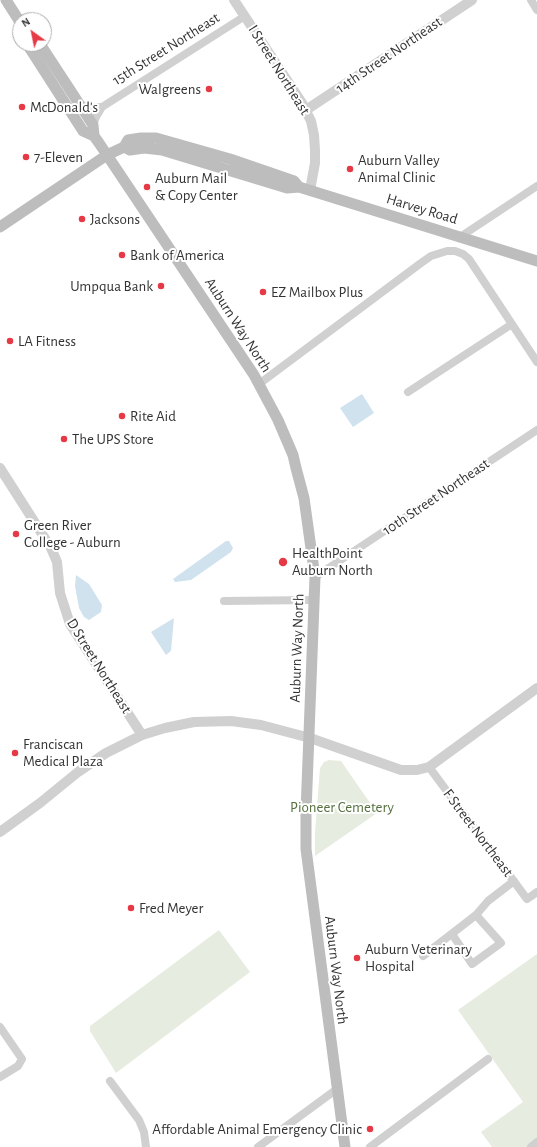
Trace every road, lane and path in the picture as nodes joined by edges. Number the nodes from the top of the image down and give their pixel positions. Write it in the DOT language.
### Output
graph roads {
  1 [pos="6,0"];
  2 [pos="234,0"];
  3 [pos="472,0"];
  4 [pos="530,0"];
  5 [pos="537,10"];
  6 [pos="14,12"];
  7 [pos="245,16"];
  8 [pos="32,52"];
  9 [pos="45,52"];
  10 [pos="79,104"];
  11 [pos="102,107"];
  12 [pos="306,110"];
  13 [pos="94,130"];
  14 [pos="124,147"];
  15 [pos="107,155"];
  16 [pos="230,159"];
  17 [pos="198,160"];
  18 [pos="537,186"];
  19 [pos="304,188"];
  20 [pos="0,227"];
  21 [pos="460,237"];
  22 [pos="537,261"];
  23 [pos="512,324"];
  24 [pos="537,362"];
  25 [pos="259,384"];
  26 [pos="408,392"];
  27 [pos="537,430"];
  28 [pos="0,468"];
  29 [pos="315,577"];
  30 [pos="314,600"];
  31 [pos="224,601"];
  32 [pos="537,688"];
  33 [pos="142,735"];
  34 [pos="310,738"];
  35 [pos="429,767"];
  36 [pos="0,832"];
  37 [pos="514,881"];
  38 [pos="537,892"];
  39 [pos="476,915"];
  40 [pos="452,934"];
  41 [pos="422,956"];
  42 [pos="0,1027"];
  43 [pos="488,1059"];
  44 [pos="0,1077"];
  45 [pos="110,1081"];
  46 [pos="337,1089"];
  47 [pos="537,1142"];
  48 [pos="146,1147"];
  49 [pos="258,1147"];
  50 [pos="345,1147"];
  51 [pos="370,1147"];
  52 [pos="532,1147"];
  1 -- 6 [label="main road"];
  2 -- 7 [label="street, I Street Northeast"];
  3 -- 12 [label="street, 14th Street Northeast"];
  4 -- 5 [label="street"];
  7 -- 11 [label="street, 15th Street Northeast"];
  7 -- 12 [label="street, I Street Northeast"];
  8 -- 13 [label="main road, Auburn Way North"];
  9 -- 10 [label="main road, Auburn Way North"];
  10 -- 11 [label="street"];
  10 -- 13 [label="main road, Auburn Way North"];
  11 -- 13 [label="street"];
  12 -- 19 [label="street, I Street Northeast"];
  13 -- 15 [label="main road, Auburn Way North"];
  14 -- 15 [label="main road, Harvey Road"];
  14 -- 16 [label="main road, Harvey Road"];
  14 -- 17 [label="main road, Harvey Road"];
  15 -- 20 [label="main road"];
  15 -- 25 [label="main road, Auburn Way North"];
  16 -- 17 [label="main road"];
  16 -- 19 [label="main road, Harvey Road"];
  17 -- 19 [label="main road, Harvey Road"];
  18 -- 21 [label="street"];
  19 -- 21 [label="main road, Harvey Road"];
  21 -- 22 [label="main road, Harvey Road"];
  23 -- 24 [label="street"];
  23 -- 25 [label="street"];
  23 -- 26 [label="street"];
  25 -- 29 [label="main road, Auburn Way North"];
  27 -- 29 [label="street, 10th Street Northeast"];
  28 -- 33 [label="street, D Street Northeast"];
  29 -- 30 [label="main road, Auburn Way North"];
  30 -- 31 [label="street"];
  30 -- 34 [label="main road, Auburn Way North"];
  32 -- 35 [label="street"];
  33 -- 34 [label="street"];
  33 -- 36 [label="street"];
  34 -- 35 [label="street"];
  34 -- 46 [label="main road, Auburn Way North"];
  35 -- 37 [label="street, F Street Northeast"];
  37 -- 38 [label="street, F Street Northeast"];
  37 -- 39 [label="street"];
  39 -- 40 [label="street"];
  39 -- 40 [label="street"];
  40 -- 41 [label="street"];
  42 -- 44 [label="street"];
  43 -- 51 [label="street"];
  45 -- 48 [label="street"];
  46 -- 49 [label="street"];
  46 -- 50 [label="main road, Auburn Way North"];
  47 -- 52 [label="street"];
}
